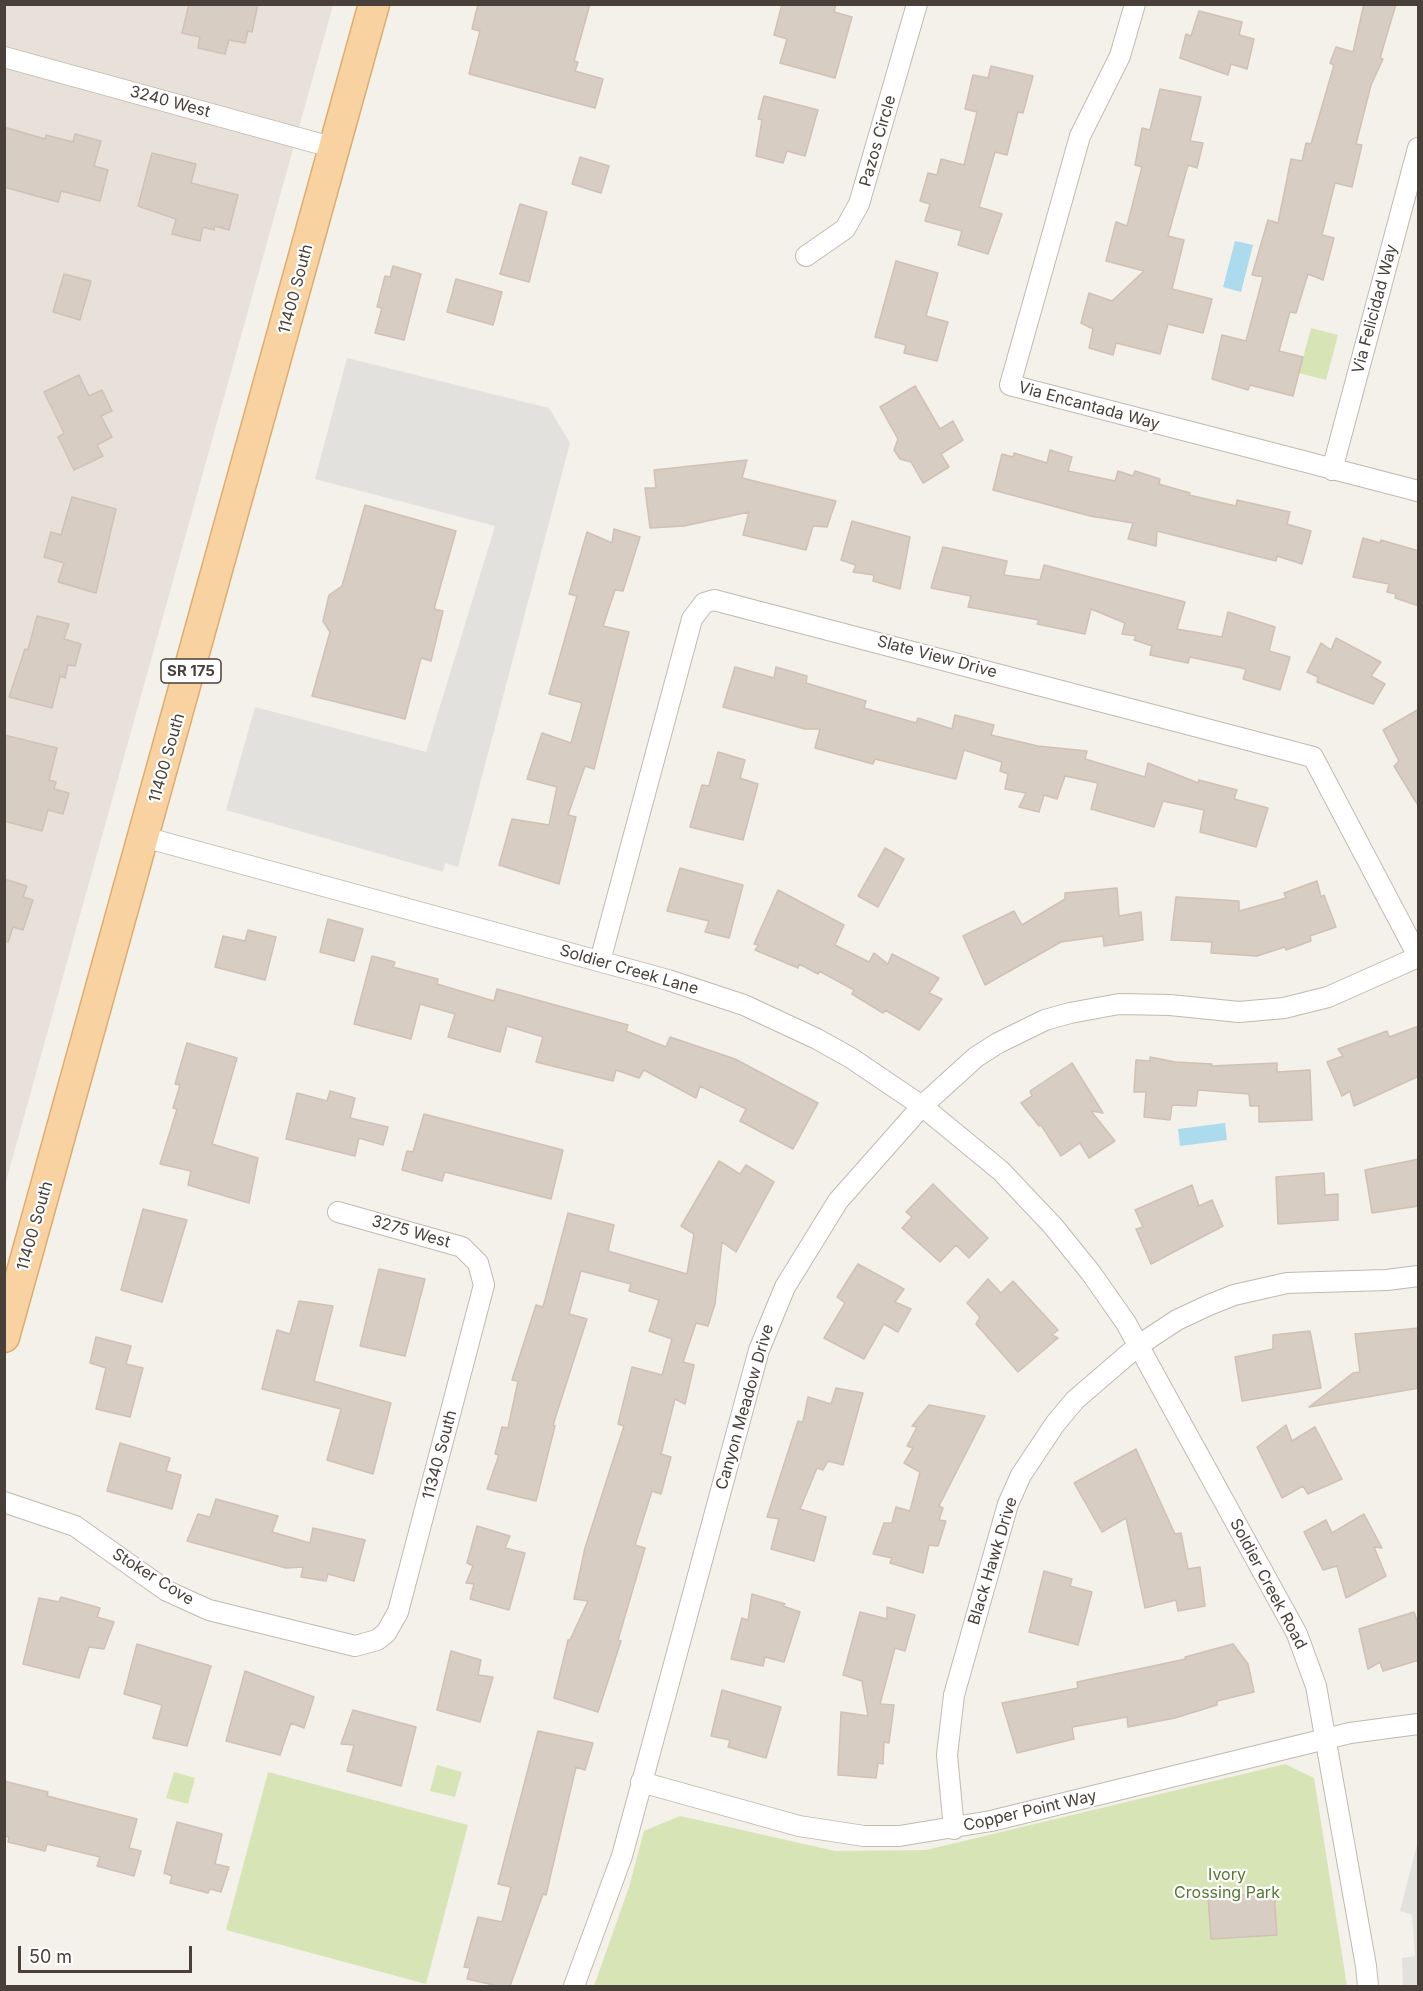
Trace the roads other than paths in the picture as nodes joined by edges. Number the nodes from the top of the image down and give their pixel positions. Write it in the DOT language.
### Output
graph roads {
  1 [pos="374,4"];
  2 [pos="917,4"];
  3 [pos="1135,4"];
  4 [pos="4,57"];
  5 [pos="334,147"];
  6 [pos="1419,148"];
  7 [pos="806,256"];
  8 [pos="1332,470"];
  9 [pos="1419,491"];
  10 [pos="144,837"];
  11 [pos="1419,956"];
  12 [pos="600,961"];
  13 [pos="921,1106"];
  14 [pos="338,1212"];
  15 [pos="1053,1226"];
  16 [pos="478,1263"];
  17 [pos="1419,1276"];
  18 [pos="4,1336"];
  19 [pos="1139,1345"];
  20 [pos="4,1502"];
  21 [pos="377,1640"];
  22 [pos="1419,1724"];
  23 [pos="1325,1740"];
  24 [pos="641,1782"];
  25 [pos="954,1829"];
  26 [pos="574,1986"];
  27 [pos="1368,1986"];
  1 -- 5 [label="main road, 11400 South / SR 175"];
  2 -- 7 [label="street, Pazos Circle"];
  3 -- 8 [label="street, Via Encantada Way"];
  4 -- 5 [label="street, 3240 West"];
  5 -- 10 [label="main road, 11400 South / SR 175"];
  6 -- 8 [label="street, Via Felicidad Way"];
  8 -- 9 [label="street, Via Encantada Way"];
  10 -- 12 [label="street, Soldier Creek Lane"];
  10 -- 18 [label="main road, 11400 South / SR 175"];
  11 -- 12 [label="street, Slate View Drive"];
  11 -- 13 [label="street, Canyon Meadow Drive"];
  12 -- 13 [label="street, Soldier Creek Lane"];
  13 -- 15 [label="street, Soldier Creek Lane"];
  13 -- 24 [label="street, Canyon Meadow Drive"];
  14 -- 16 [label="street, 3275 West"];
  15 -- 19 [label="street, Soldier Creek Road"];
  16 -- 21 [label="street, 11340 South"];
  17 -- 19 [label="street, Black Hawk Drive"];
  19 -- 23 [label="street, Soldier Creek Road"];
  19 -- 25 [label="street, Black Hawk Drive"];
  20 -- 21 [label="street, Stoker Cove"];
  22 -- 23 [label="street, Copper Point Way"];
  23 -- 25 [label="street, Copper Point Way"];
  23 -- 27 [label="street, Soldier Creek Road"];
  24 -- 25 [label="street, Copper Point Way"];
  24 -- 26 [label="street, Canyon Meadow Drive"];
}
